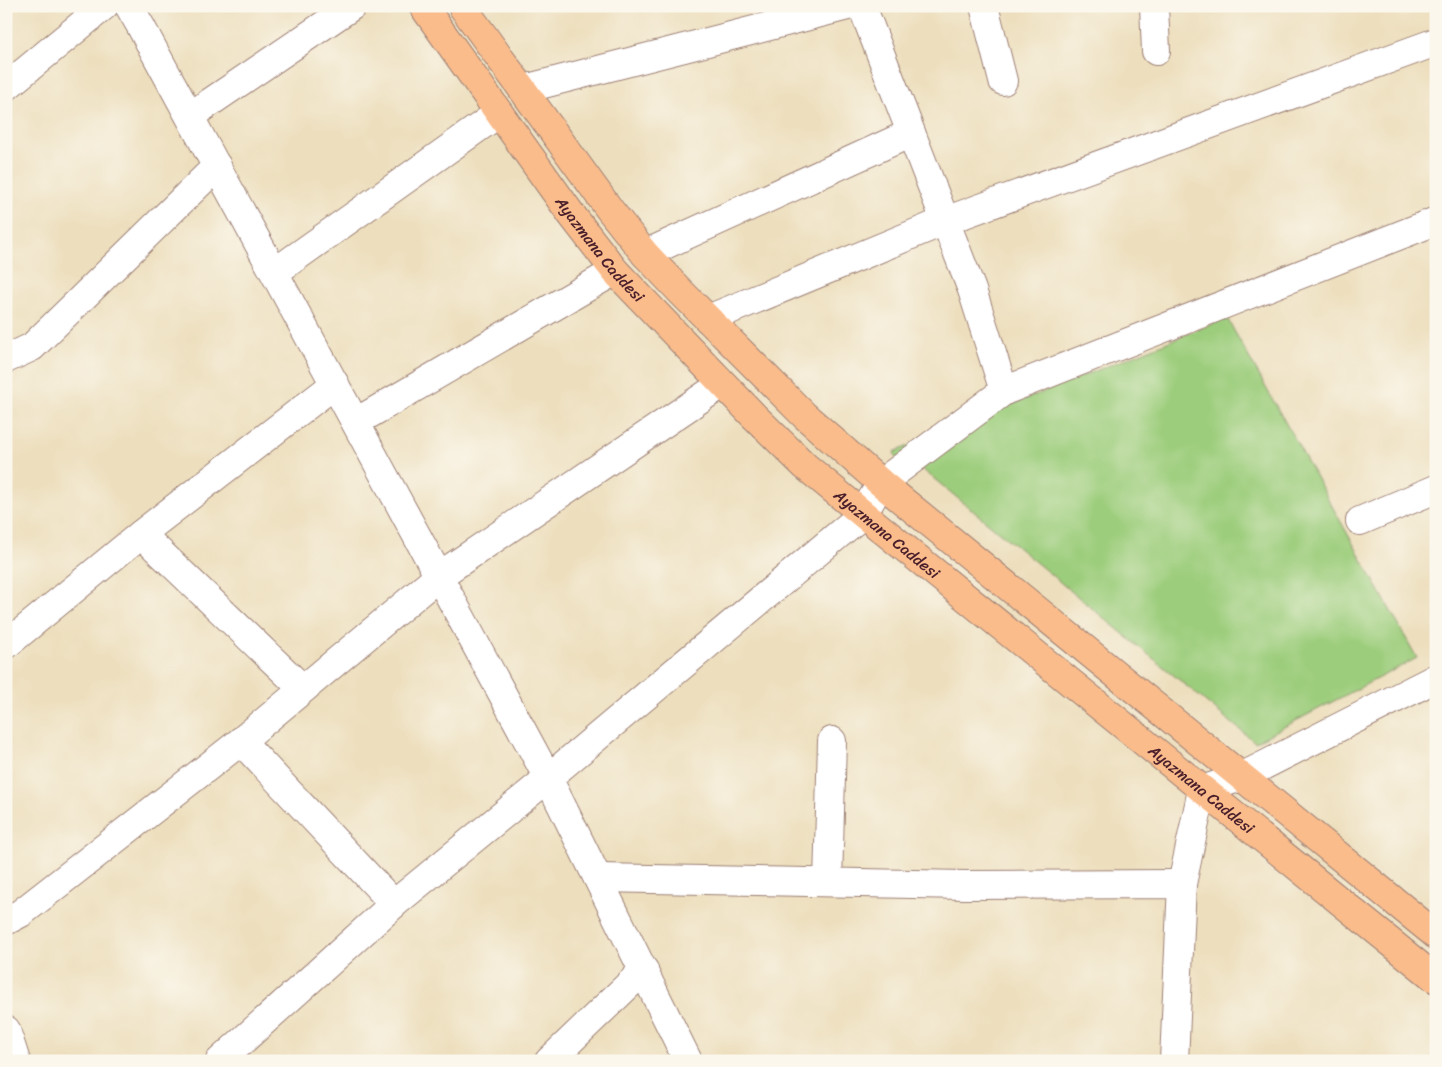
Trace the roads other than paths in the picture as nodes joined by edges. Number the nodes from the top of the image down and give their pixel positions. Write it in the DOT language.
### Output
graph roads {
  1 [pos="104,6"];
  2 [pos="129,6"];
  3 [pos="352,6"];
  4 [pos="423,6"];
  5 [pos="462,6"];
  6 [pos="848,6"];
  7 [pos="862,6"];
  8 [pos="984,6"];
  9 [pos="1154,6"];
  10 [pos="1436,42"];
  11 [pos="1156,51"];
  12 [pos="1003,81"];
  13 [pos="6,87"];
  14 [pos="524,89"];
  15 [pos="499,113"];
  16 [pos="190,116"];
  17 [pos="912,133"];
  18 [pos="217,166"];
  19 [pos="945,221"];
  20 [pos="1436,221"];
  21 [pos="645,254"];
  22 [pos="615,271"];
  23 [pos="275,272"];
  24 [pos="708,319"];
  25 [pos="6,359"];
  26 [pos="335,384"];
  27 [pos="722,384"];
  28 [pos="1004,391"];
  29 [pos="356,422"];
  30 [pos="881,483"];
  31 [pos="1436,489"];
  32 [pos="863,514"];
  33 [pos="1360,521"];
  34 [pos="140,534"];
  35 [pos="439,576"];
  36 [pos="6,646"];
  37 [pos="1436,678"];
  38 [pos="303,689"];
  39 [pos="241,741"];
  40 [pos="832,741"];
  41 [pos="1241,777"];
  42 [pos="548,778"];
  43 [pos="1202,790"];
  44 [pos="598,878"];
  45 [pos="828,882"];
  46 [pos="1182,884"];
  47 [pos="394,904"];
  48 [pos="6,921"];
  49 [pos="1436,936"];
  50 [pos="644,970"];
  51 [pos="1436,979"];
  52 [pos="6,1030"];
  53 [pos="16,1061"];
  54 [pos="220,1061"];
  55 [pos="549,1061"];
  56 [pos="688,1061"];
  57 [pos="1174,1061"];
  1 -- 13 [label="street"];
  2 -- 16 [label="street"];
  3 -- 16 [label="street"];
  4 -- 15 [label="main road, Ayazmana Caddesi"];
  5 -- 14 [label="main road, Ayazmana Caddesi"];
  6 -- 14 [label="street"];
  7 -- 17 [label="street"];
  8 -- 12 [label="street"];
  9 -- 11 [label="street"];
  10 -- 19 [label="street"];
  14 -- 21 [label="main road, Ayazmana Caddesi"];
  15 -- 22 [label="main road, Ayazmana Caddesi"];
  15 -- 23 [label="street"];
  16 -- 18 [label="street"];
  17 -- 19 [label="street"];
  17 -- 21 [label="street"];
  18 -- 23 [label="street"];
  18 -- 25 [label="street"];
  19 -- 24 [label="street"];
  19 -- 28 [label="street"];
  20 -- 28 [label="street"];
  21 -- 24 [label="main road, Ayazmana Caddesi"];
  22 -- 27 [label="main road, Ayazmana Caddesi"];
  22 -- 29 [label="street"];
  23 -- 26 [label="street"];
  24 -- 30 [label="main road, Ayazmana Caddesi"];
  26 -- 29 [label="street"];
  26 -- 34 [label="street"];
  27 -- 32 [label="main road, Ayazmana Caddesi"];
  27 -- 35 [label="street"];
  28 -- 30 [label="street"];
  29 -- 35 [label="street"];
  30 -- 32 [label="street"];
  30 -- 41 [label="main road, Ayazmana Caddesi"];
  31 -- 33 [label="street"];
  32 -- 42 [label="street"];
  32 -- 43 [label="main road, Ayazmana Caddesi"];
  34 -- 36 [label="street"];
  34 -- 38 [label="street"];
  35 -- 38 [label="street"];
  35 -- 42 [label="street"];
  37 -- 41 [label="street"];
  38 -- 39 [label="street"];
  39 -- 47 [label="street"];
  39 -- 48 [label="street"];
  40 -- 45 [label="street"];
  41 -- 43 [label="street"];
  41 -- 49 [label="main road, Ayazmana Caddesi"];
  42 -- 44 [label="street"];
  42 -- 47 [label="street"];
  43 -- 46 [label="street"];
  43 -- 51 [label="main road, Ayazmana Caddesi"];
  44 -- 45 [label="street"];
  44 -- 50 [label="street"];
  45 -- 46 [label="street"];
  46 -- 57 [label="street"];
  47 -- 54 [label="street"];
  50 -- 55 [label="street"];
  50 -- 56 [label="street"];
  52 -- 53 [label="street"];
}
